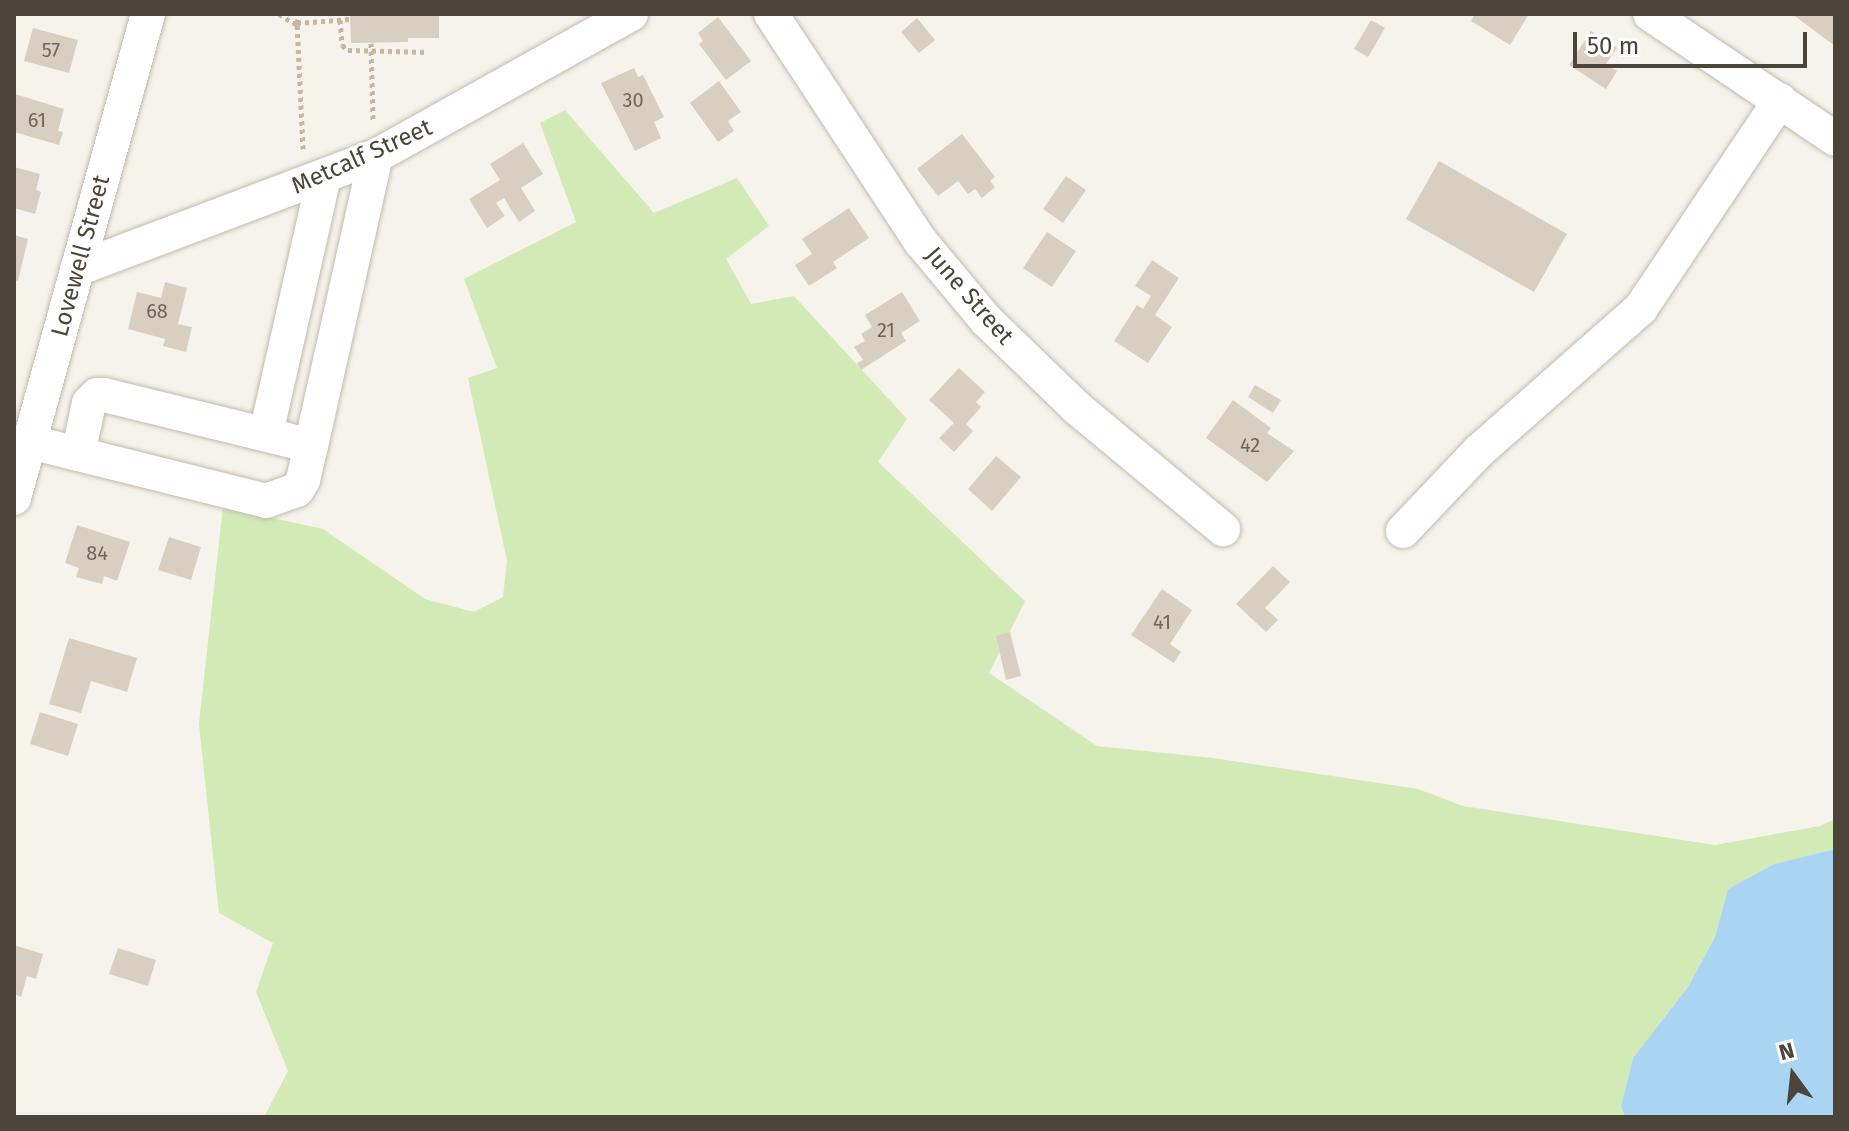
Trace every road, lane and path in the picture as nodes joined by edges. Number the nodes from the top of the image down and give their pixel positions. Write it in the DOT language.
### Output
graph roads {
  1 [pos="148,14"];
  2 [pos="279,14"];
  3 [pos="299,14"];
  4 [pos="631,14"];
  5 [pos="771,14"];
  6 [pos="1650,14"];
  7 [pos="350,19"];
  8 [pos="340,20"];
  9 [pos="297,23"];
  10 [pos="371,43"];
  11 [pos="371,51"];
  12 [pos="428,52"];
  13 [pos="1780,100"];
  14 [pos="1835,139"];
  15 [pos="375,145"];
  16 [pos="314,169"];
  17 [pos="77,269"];
  18 [pos="266,434"];
  19 [pos="30,442"];
  20 [pos="311,446"];
  21 [pos="78,454"];
  22 [pos="14,498"];
  23 [pos="1223,529"];
  24 [pos="1403,531"];
  1 -- 17 [label="street, Lovewell Street"];
  2 -- 9 [label="path"];
  3 -- 9 [label="path"];
  4 -- 15 [label="street, Metcalf Street"];
  5 -- 23 [label="street, June Street"];
  6 -- 13 [label="street"];
  7 -- 8 [label="path"];
  8 -- 9 [label="path"];
  8 -- 11 [label="path"];
  9 -- 16 [label="path"];
  10 -- 11 [label="path"];
  11 -- 12 [label="path"];
  11 -- 15 [label="path"];
  13 -- 14 [label="street"];
  13 -- 24 [label="street"];
  15 -- 16 [label="street, Metcalf Street"];
  15 -- 20 [label="street"];
  16 -- 17 [label="street, Metcalf Street"];
  16 -- 18 [label="street"];
  17 -- 19 [label="street, Lovewell Street"];
  18 -- 20 [label="street"];
  18 -- 21 [label="street"];
  19 -- 21 [label="street"];
  19 -- 22 [label="street, Lovewell Street"];
  20 -- 21 [label="street"];
}
